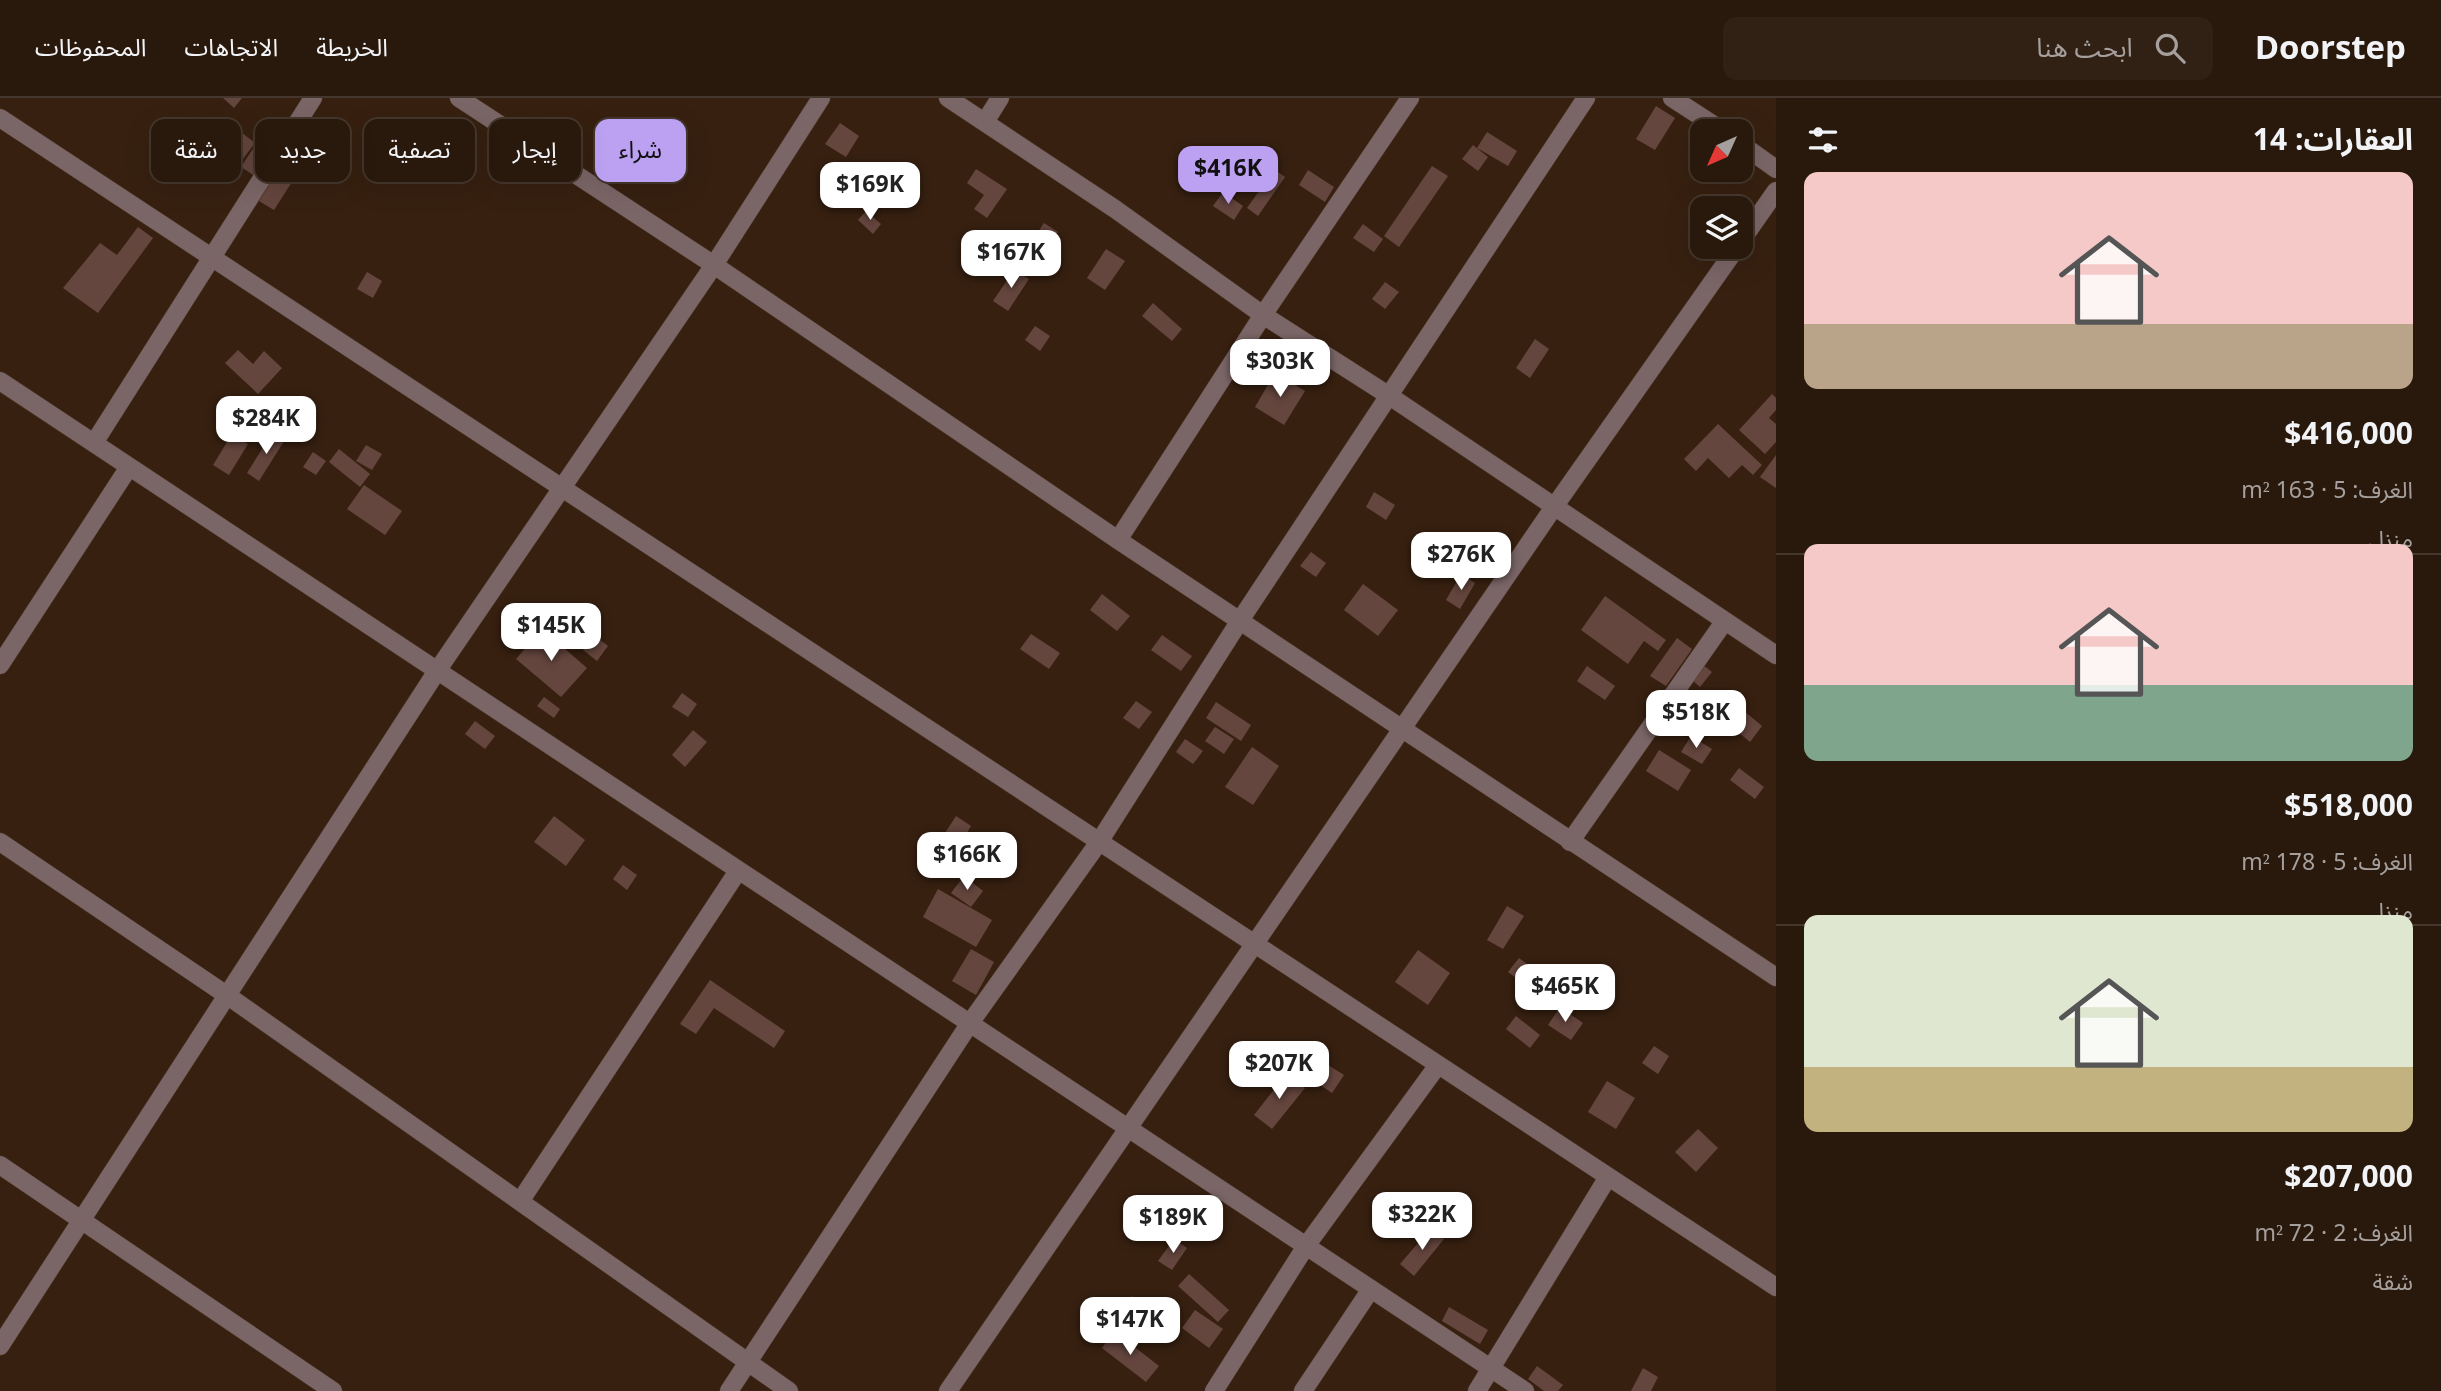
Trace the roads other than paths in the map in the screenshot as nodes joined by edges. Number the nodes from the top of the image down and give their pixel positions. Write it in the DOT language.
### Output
graph roads {
  1 [pos="313,98"];
  2 [pos="459,98"];
  3 [pos="821,98"];
  4 [pos="948,98"];
  5 [pos="1000,98"];
  6 [pos="1410,98"];
  7 [pos="1586,98"];
  8 [pos="1672,98"];
  9 [pos="0,118"];
  10 [pos="1704,119"];
  11 [pos="985,122"];
  12 [pos="1754,153"];
  13 [pos="1776,169"];
  14 [pos="1776,191"];
  15 [pos="1753,224"];
  16 [pos="213,259"];
  17 [pos="1729,259"];
  18 [pos="714,265"];
  19 [pos="1263,315"];
  20 [pos="0,381"];
  21 [pos="1388,395"];
  22 [pos="94,443"];
  23 [pos="129,467"];
  24 [pos="561,487"];
  25 [pos="1554,507"];
  26 [pos="1118,540"];
  27 [pos="1239,622"];
  28 [pos="1724,622"];
  29 [pos="1776,654"];
  30 [pos="0,665"];
  31 [pos="437,671"];
  32 [pos="1401,730"];
  33 [pos="0,842"];
  34 [pos="1099,842"];
  35 [pos="1570,842"];
  36 [pos="738,871"];
  37 [pos="1254,944"];
  38 [pos="1776,978"];
  39 [pos="228,996"];
  40 [pos="970,1024"];
  41 [pos="1438,1065"];
  42 [pos="1126,1127"];
  43 [pos="0,1165"];
  44 [pos="1608,1177"];
  45 [pos="521,1200"];
  46 [pos="83,1221"];
  47 [pos="1306,1246"];
  48 [pos="1776,1287"];
  49 [pos="1371,1289"];
  50 [pos="0,1346"];
  51 [pos="748,1362"];
  52 [pos="1492,1369"];
  53 [pos="333,1391"];
  54 [pos="729,1391"];
  55 [pos="789,1391"];
  56 [pos="948,1391"];
  57 [pos="1214,1391"];
  58 [pos="1303,1391"];
  59 [pos="1477,1391"];
  60 [pos="1525,1391"];
  1 -- 16 [label="street"];
  2 -- 18 [label="street"];
  3 -- 18 [label="street"];
  4 -- 11 [label="street"];
  5 -- 11 [label="street"];
  6 -- 19 [label="street"];
  7 -- 21 [label="street"];
  8 -- 10 [label="street"];
  9 -- 16 [label="street"];
  11 -- 19 [label="street"];
  12 -- 13 [label="street"];
  14 -- 15 [label="street"];
  16 -- 22 [label="street"];
  16 -- 24 [label="street"];
  17 -- 25 [label="street"];
  18 -- 24 [label="street"];
  18 -- 26 [label="street"];
  19 -- 21 [label="street"];
  19 -- 26 [label="street"];
  20 -- 22 [label="street"];
  21 -- 25 [label="street"];
  21 -- 27 [label="street"];
  22 -- 23 [label="street"];
  23 -- 30 [label="street"];
  23 -- 31 [label="street"];
  24 -- 31 [label="street"];
  24 -- 34 [label="street"];
  25 -- 28 [label="street"];
  25 -- 32 [label="street"];
  26 -- 27 [label="street"];
  27 -- 32 [label="street"];
  27 -- 34 [label="street"];
  28 -- 29 [label="street"];
  28 -- 35 [label="street"];
  31 -- 36 [label="street"];
  31 -- 39 [label="street"];
  32 -- 35 [label="street"];
  32 -- 37 [label="street"];
  33 -- 39 [label="street"];
  34 -- 37 [label="street"];
  34 -- 40 [label="street"];
  35 -- 38 [label="street"];
  36 -- 40 [label="street"];
  36 -- 45 [label="street"];
  37 -- 41 [label="street"];
  37 -- 42 [label="street"];
  39 -- 45 [label="street"];
  39 -- 46 [label="street"];
  40 -- 42 [label="street"];
  40 -- 51 [label="street"];
  41 -- 44 [label="street"];
  41 -- 47 [label="street"];
  42 -- 47 [label="street"];
  42 -- 56 [label="street"];
  43 -- 46 [label="street"];
  44 -- 48 [label="street"];
  44 -- 52 [label="street"];
  45 -- 51 [label="street"];
  46 -- 50 [label="street"];
  46 -- 53 [label="street"];
  47 -- 49 [label="street"];
  47 -- 57 [label="street"];
  49 -- 52 [label="street"];
  49 -- 58 [label="street"];
  51 -- 54 [label="street"];
  51 -- 55 [label="street"];
  52 -- 59 [label="street"];
  52 -- 60 [label="street"];
}
